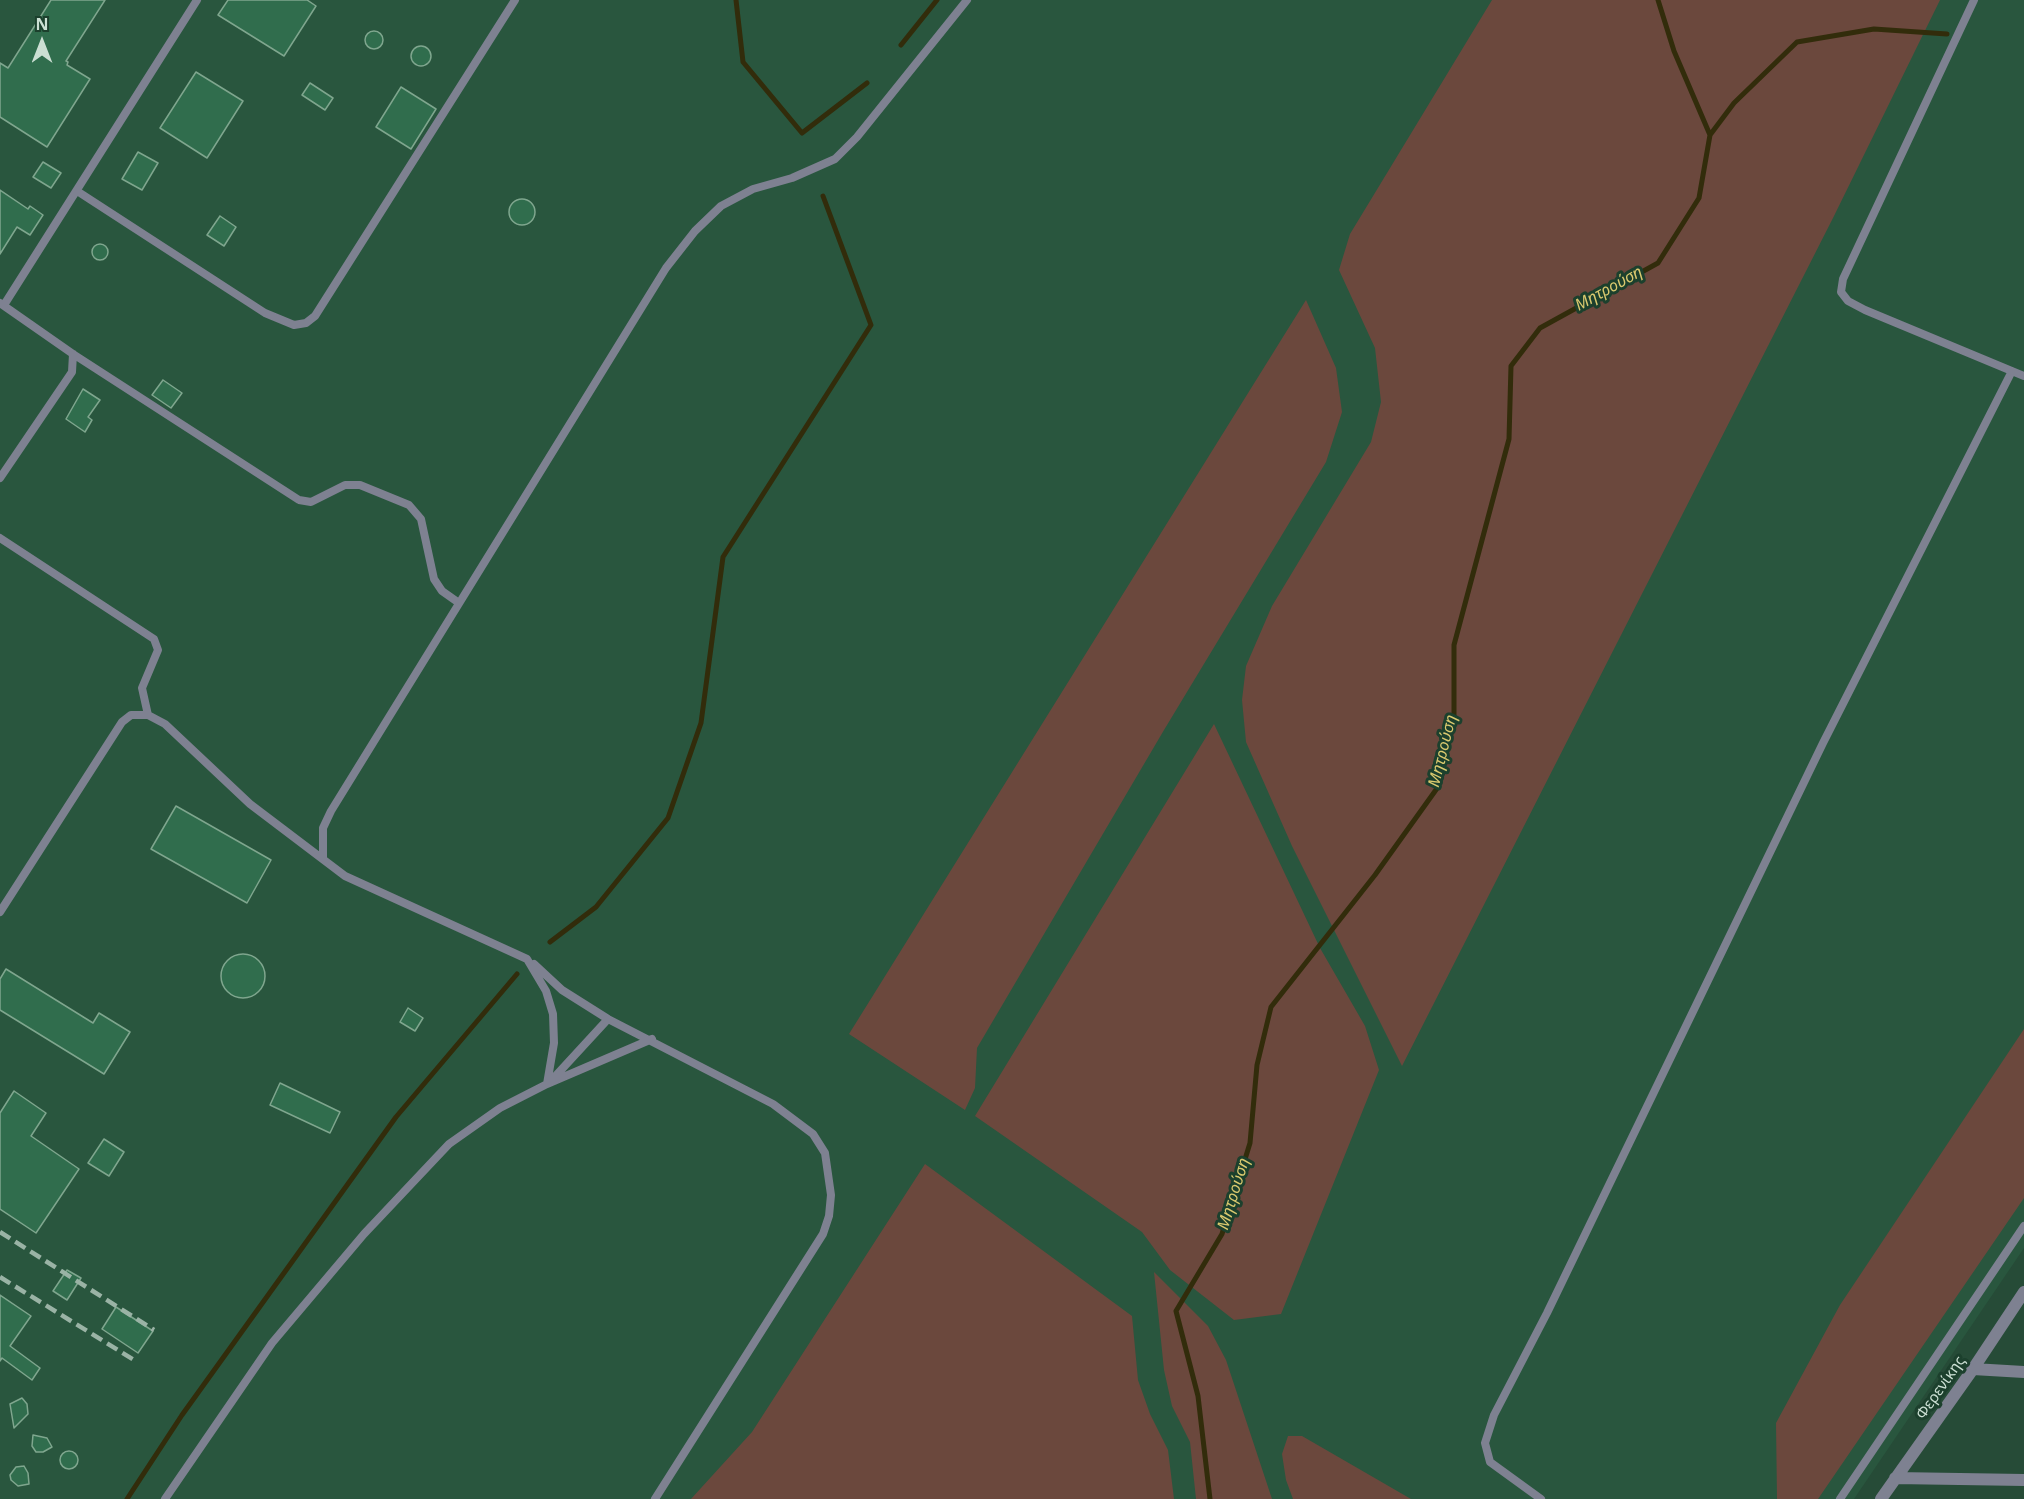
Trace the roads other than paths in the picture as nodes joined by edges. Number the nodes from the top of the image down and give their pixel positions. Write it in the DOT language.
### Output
graph roads {
  1 [pos="197,0"];
  2 [pos="515,0"];
  3 [pos="967,0"];
  4 [pos="1974,0"];
  5 [pos="77,190"];
  6 [pos="2,304"];
  7 [pos="73,354"];
  8 [pos="2012,371"];
  9 [pos="2024,376"];
  10 [pos="0,478"];
  11 [pos="0,538"];
  12 [pos="459,603"];
  13 [pos="148,715"];
  14 [pos="323,859"];
  15 [pos="0,912"];
  16 [pos="527,959"];
  17 [pos="608,1018"];
  18 [pos="652,1039"];
  19 [pos="547,1084"];
  20 [pos="2024,1226"];
  21 [pos="2024,1292"];
  22 [pos="1973,1369"];
  23 [pos="2024,1372"];
  24 [pos="1895,1478"];
  25 [pos="2024,1480"];
  26 [pos="165,1499"];
  27 [pos="655,1499"];
  28 [pos="1541,1499"];
  29 [pos="1840,1499"];
  30 [pos="1881,1499"];
  1 -- 5 [label="lane"];
  2 -- 5 [label="lane"];
  3 -- 12 [label="lane"];
  4 -- 8 [label="lane"];
  5 -- 6 [label="lane"];
  6 -- 7 [label="lane"];
  7 -- 10 [label="lane"];
  7 -- 12 [label="lane"];
  8 -- 9 [label="lane"];
  8 -- 28 [label="lane"];
  11 -- 13 [label="lane"];
  12 -- 14 [label="lane"];
  13 -- 14 [label="lane"];
  13 -- 15 [label="lane"];
  14 -- 16 [label="lane"];
  16 -- 17 [label="lane"];
  16 -- 19 [label="lane"];
  17 -- 18 [label="lane"];
  17 -- 19 [label="lane"];
  18 -- 19 [label="lane"];
  18 -- 27 [label="lane"];
  19 -- 26 [label="lane"];
  20 -- 29 [label="lane"];
  21 -- 22 [label="street, Φερενίκης"];
  22 -- 23 [label="street"];
  22 -- 24 [label="street, Φερενίκης"];
  24 -- 25 [label="street"];
  24 -- 30 [label="street, Φερενίκης"];
}
